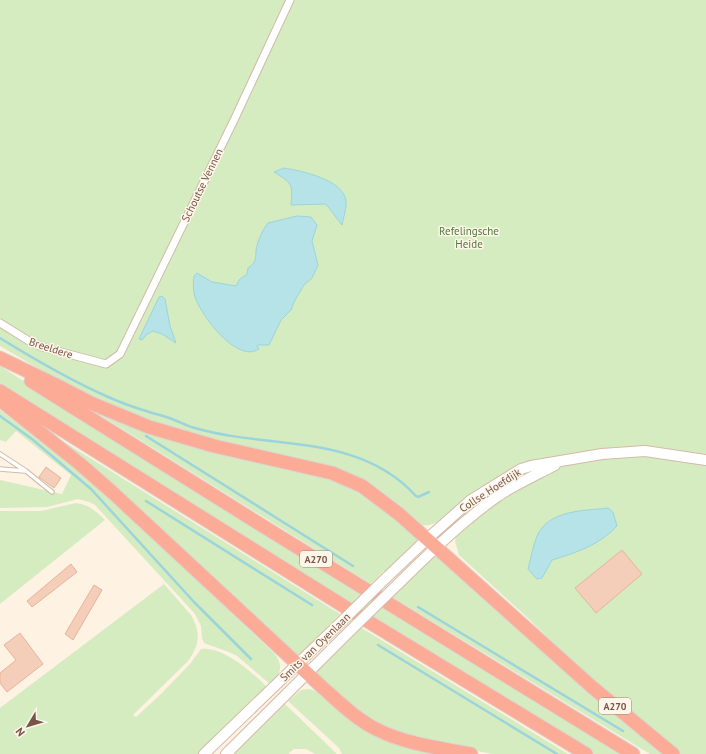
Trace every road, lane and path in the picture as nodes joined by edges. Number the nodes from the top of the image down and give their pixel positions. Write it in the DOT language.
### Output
graph roads {
  1 [pos="290,0"];
  2 [pos="0,323"];
  3 [pos="0,360"];
  4 [pos="106,364"];
  5 [pos="0,391"];
  6 [pos="0,400"];
  7 [pos="0,454"];
  8 [pos="706,460"];
  9 [pos="0,469"];
  10 [pos="26,471"];
  11 [pos="52,492"];
  12 [pos="431,543"];
  13 [pos="302,668"];
  14 [pos="204,754"];
  15 [pos="226,754"];
  16 [pos="471,754"];
  17 [pos="586,754"];
  18 [pos="633,754"];
  19 [pos="673,754"];
  1 -- 4 [label="street, Schoutse Vennen"];
  2 -- 4 [label="street, Breeldere"];
  3 -- 12 [label="highway, A270"];
  3 -- 18 [label="highway, A270"];
  5 -- 17 [label="highway, A270"];
  6 -- 13 [label="highway"];
  7 -- 10 [label="lane"];
  8 -- 12 [label="main road, Collse Hoefdijk"];
  9 -- 10 [label="lane"];
  10 -- 11 [label="lane"];
  12 -- 13 [label="main road, Smits van Oyenlaan, bridge"];
  12 -- 13 [label="main road, Smits van Oyenlaan, bridge"];
  12 -- 19 [label="highway, A270"];
  13 -- 14 [label="main road, Smits van Oyenlaan"];
  13 -- 15 [label="main road, Smits van Oyenlaan"];
  13 -- 16 [label="highway"];
}
